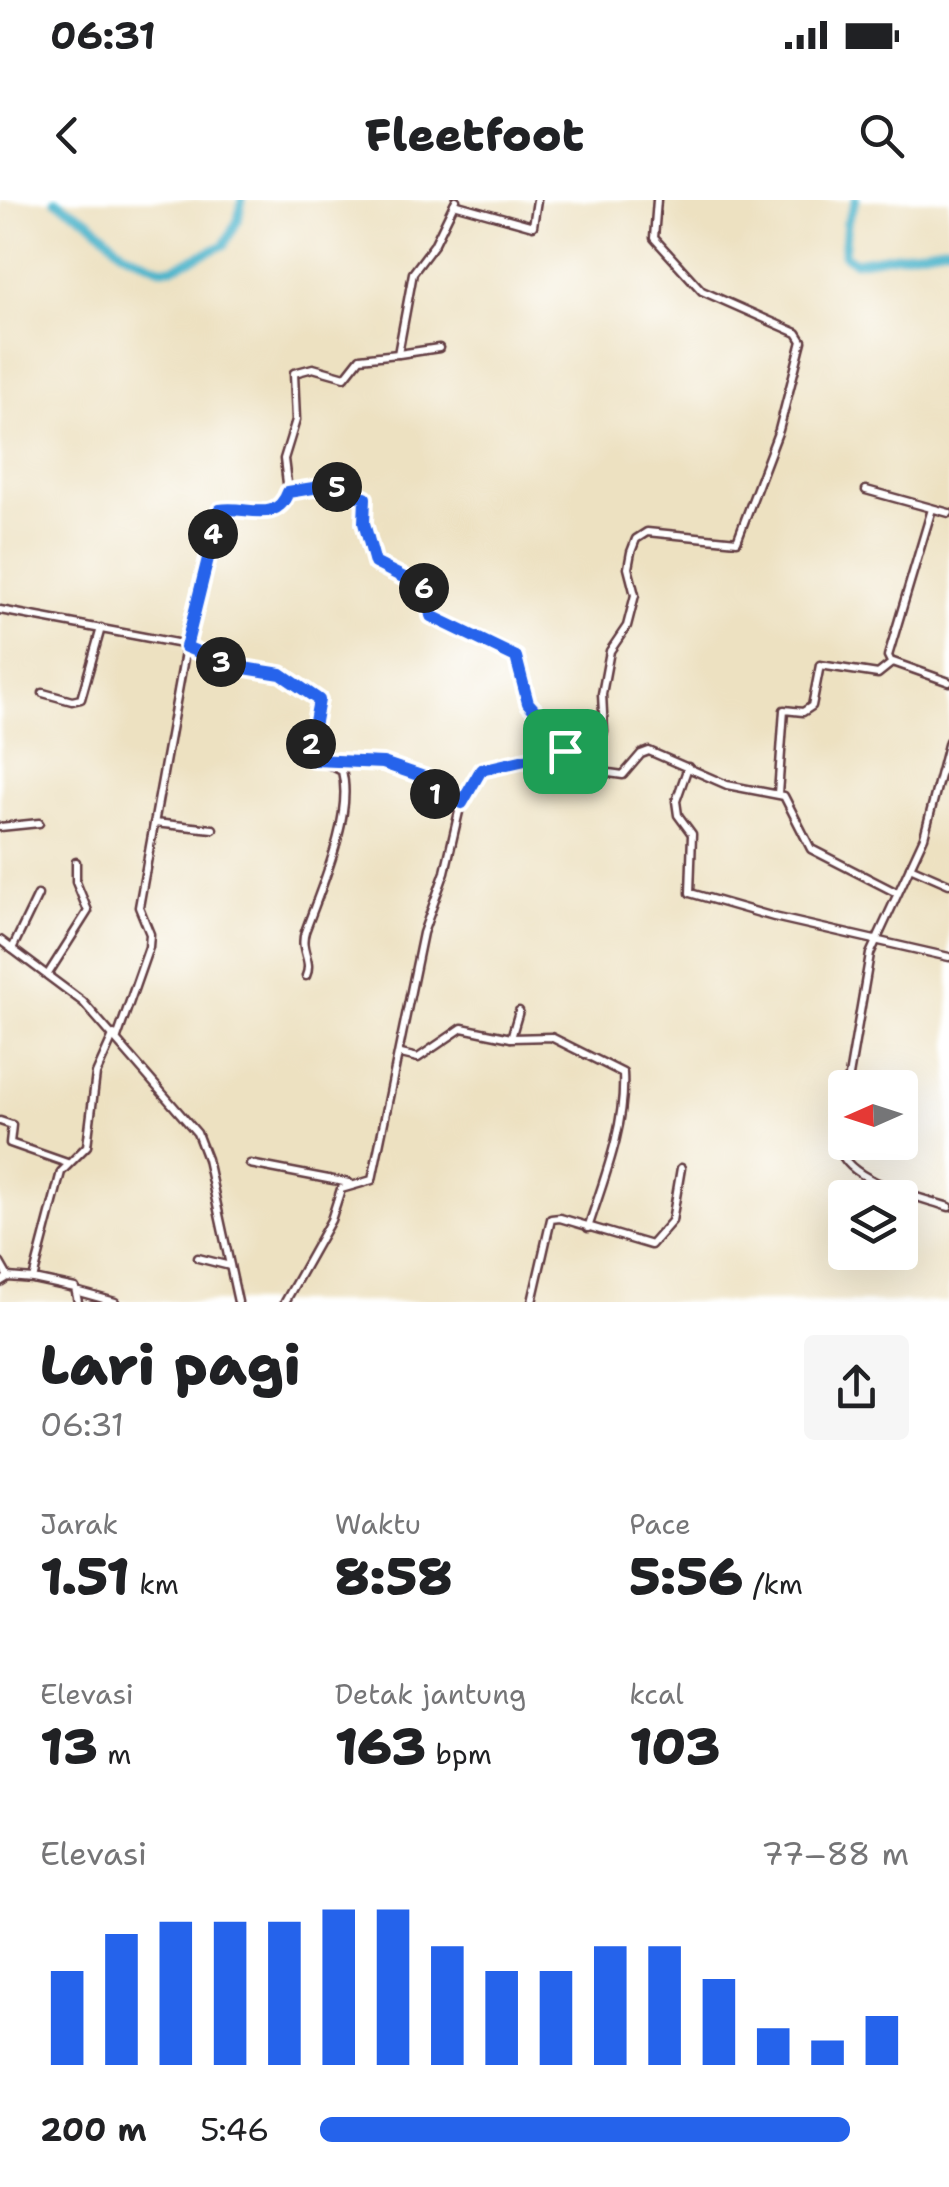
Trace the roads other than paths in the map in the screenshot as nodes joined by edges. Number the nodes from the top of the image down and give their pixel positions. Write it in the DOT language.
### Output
graph roads {
  1 [pos="537,200"];
  2 [pos="657,200"];
  3 [pos="455,202"];
  4 [pos="439,348"];
  5 [pos="398,354"];
  6 [pos="866,490"];
  7 [pos="288,492"];
  8 [pos="932,509"];
  9 [pos="949,513"];
  10 [pos="0,610"];
  11 [pos="101,628"];
  12 [pos="187,646"];
  13 [pos="891,662"];
  14 [pos="949,682"];
  15 [pos="43,694"];
  16 [pos="949,741"];
  17 [pos="565,751"];
  18 [pos="585,758"];
  19 [pos="327,762"];
  20 [pos="688,767"];
  21 [pos="778,794"];
  22 [pos="462,803"];
  23 [pos="39,822"];
  24 [pos="154,823"];
  25 [pos="0,827"];
  26 [pos="212,829"];
  27 [pos="76,862"];
  28 [pos="910,868"];
  29 [pos="949,884"];
  30 [pos="897,892"];
  31 [pos="38,895"];
  32 [pos="876,938"];
  33 [pos="0,940"];
  34 [pos="12,948"];
  35 [pos="949,957"];
  36 [pos="48,974"];
  37 [pos="306,976"];
  38 [pos="518,1011"];
  39 [pos="116,1036"];
  40 [pos="511,1038"];
  41 [pos="401,1054"];
  42 [pos="850,1070"];
  43 [pos="0,1121"];
  44 [pos="845,1160"];
  45 [pos="67,1163"];
  46 [pos="250,1164"];
  47 [pos="681,1168"];
  48 [pos="350,1184"];
  49 [pos="949,1208"];
  50 [pos="588,1228"];
  51 [pos="198,1258"];
  52 [pos="0,1263"];
  53 [pos="230,1266"];
  54 [pos="33,1279"];
  55 [pos="4,1280"];
  56 [pos="79,1292"];
  57 [pos="78,1302"];
  58 [pos="115,1302"];
  59 [pos="238,1302"];
  60 [pos="285,1302"];
  61 [pos="532,1302"];
  1 -- 3 [label="street"];
  2 -- 18 [label="street"];
  3 -- 5 [label="street"];
  4 -- 5 [label="street"];
  5 -- 7 [label="street"];
  6 -- 8 [label="street"];
  7 -- 12 [label="street"];
  7 -- 17 [label="street"];
  8 -- 9 [label="street"];
  8 -- 13 [label="street"];
  10 -- 11 [label="street"];
  11 -- 12 [label="street"];
  11 -- 15 [label="street"];
  12 -- 19 [label="street"];
  12 -- 24 [label="street"];
  13 -- 14 [label="street"];
  13 -- 21 [label="street"];
  16 -- 28 [label="street"];
  17 -- 18 [label="street"];
  17 -- 22 [label="street"];
  18 -- 20 [label="street"];
  19 -- 22 [label="street"];
  19 -- 37 [label="street"];
  20 -- 21 [label="street"];
  20 -- 32 [label="street"];
  21 -- 30 [label="street"];
  22 -- 41 [label="street"];
  23 -- 25 [label="street"];
  24 -- 26 [label="street"];
  24 -- 39 [label="street"];
  27 -- 36 [label="street"];
  28 -- 29 [label="street"];
  28 -- 30 [label="street"];
  30 -- 32 [label="street"];
  31 -- 34 [label="street"];
  32 -- 35 [label="street"];
  32 -- 42 [label="street"];
  33 -- 34 [label="street"];
  34 -- 36 [label="street"];
  36 -- 39 [label="street"];
  38 -- 40 [label="street"];
  39 -- 45 [label="street"];
  39 -- 53 [label="street"];
  40 -- 41 [label="street"];
  40 -- 50 [label="street"];
  41 -- 48 [label="street"];
  43 -- 45 [label="street"];
  44 -- 49 [label="street"];
  45 -- 54 [label="street"];
  46 -- 48 [label="street"];
  47 -- 50 [label="street"];
  48 -- 60 [label="street"];
  50 -- 61 [label="street"];
  51 -- 53 [label="street"];
  52 -- 55 [label="street"];
  53 -- 59 [label="street"];
  54 -- 55 [label="street"];
  54 -- 56 [label="street"];
  56 -- 57 [label="street"];
  56 -- 58 [label="street"];
}
